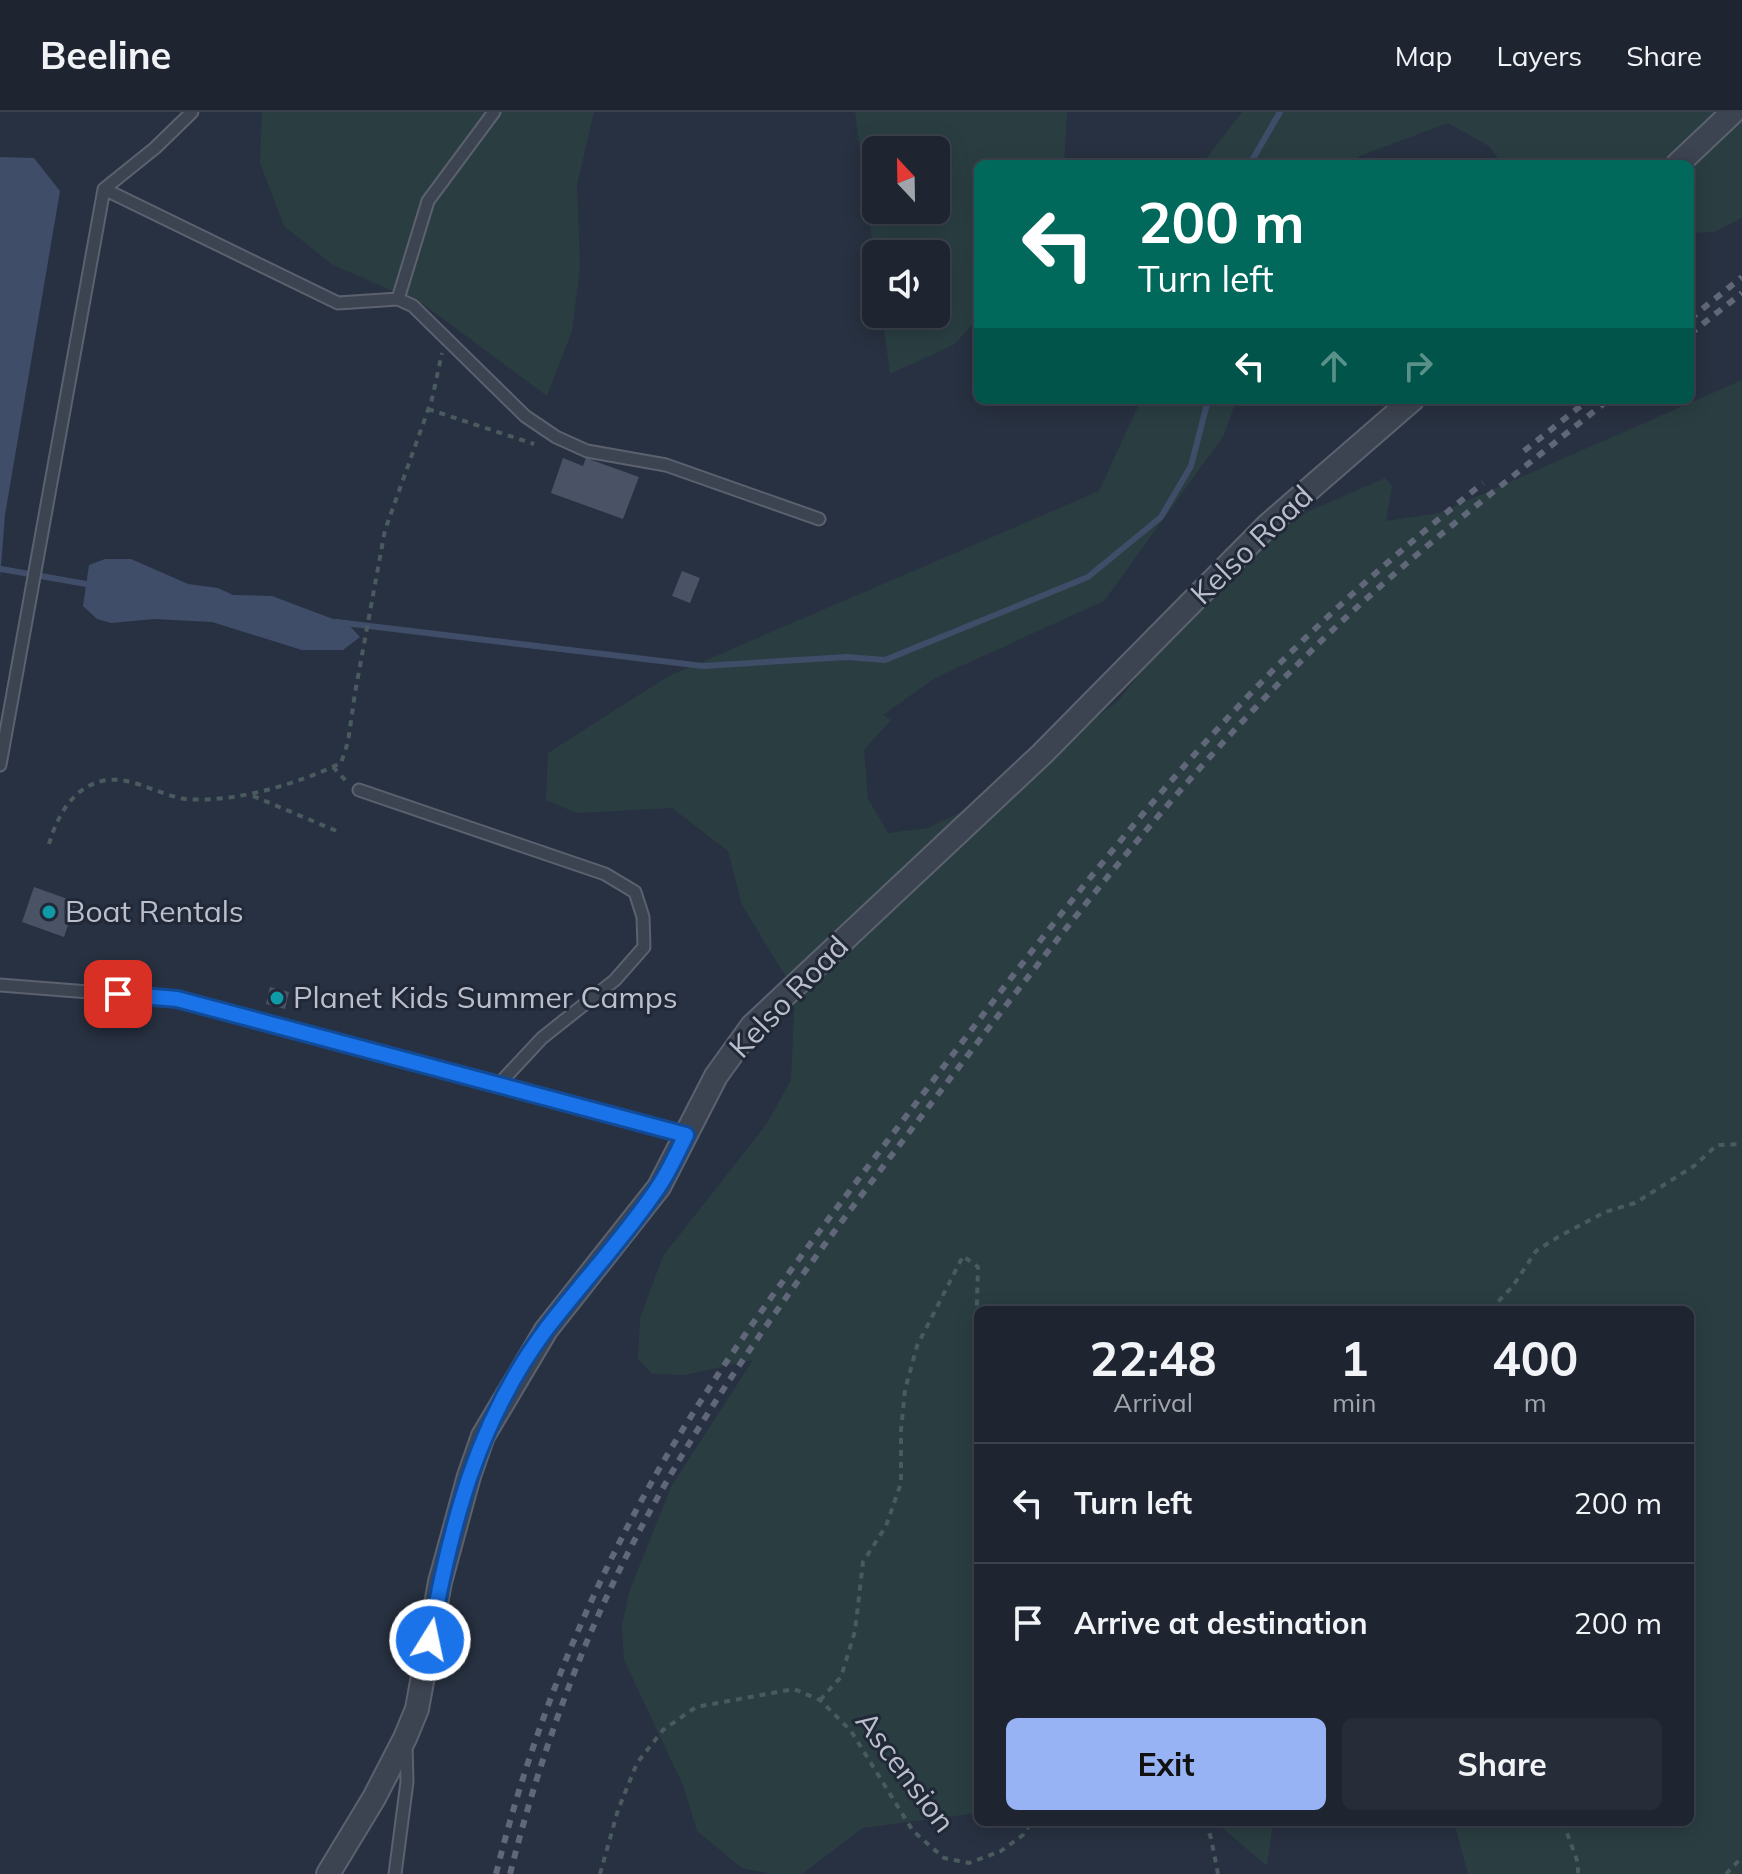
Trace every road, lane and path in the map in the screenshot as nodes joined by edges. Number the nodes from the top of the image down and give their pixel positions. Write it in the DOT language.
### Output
graph roads {
  1 [pos="192,112"];
  2 [pos="494,112"];
  3 [pos="1733,112"];
  4 [pos="1682,160"];
  5 [pos="104,189"];
  6 [pos="398,299"];
  7 [pos="445,337"];
  8 [pos="1407,404"];
  9 [pos="428,409"];
  10 [pos="534,444"];
  11 [pos="819,519"];
  12 [pos="0,765"];
  13 [pos="333,767"];
  14 [pos="359,790"];
  15 [pos="251,795"];
  16 [pos="339,832"];
  17 [pos="49,844"];
  18 [pos="0,985"];
  19 [pos="500,1083"];
  20 [pos="686,1135"];
  21 [pos="1742,1144"];
  22 [pos="977,1306"];
  23 [pos="1494,1306"];
  24 [pos="820,1700"];
  25 [pos="405,1738"];
  26 [pos="1029,1826"];
  27 [pos="1206,1826"];
  28 [pos="1564,1826"];
  29 [pos="1742,1857"];
  30 [pos="328,1874"];
  31 [pos="395,1874"];
  32 [pos="600,1874"];
  33 [pos="1218,1874"];
  34 [pos="1578,1874"];
  35 [pos="1726,1874"];
  1 -- 5 [label="lane"];
  2 -- 6 [label="lane"];
  3 -- 4 [label="street"];
  5 -- 6 [label="lane"];
  5 -- 12 [label="lane"];
  6 -- 7 [label="lane"];
  7 -- 9 [label="path"];
  7 -- 11 [label="lane"];
  8 -- 20 [label="street, Kelso Road"];
  9 -- 10 [label="path"];
  9 -- 13 [label="path"];
  13 -- 14 [label="path"];
  13 -- 15 [label="path"];
  14 -- 19 [label="lane"];
  15 -- 16 [label="path"];
  15 -- 17 [label="path"];
  18 -- 19 [label="lane"];
  19 -- 20 [label="lane"];
  20 -- 25 [label="street, Kelso Road"];
  21 -- 23 [label="path"];
  22 -- 24 [label="path"];
  24 -- 26 [label="path, Ascension"];
  24 -- 32 [label="path, Ascension"];
  25 -- 30 [label="street, Kelso Road"];
  25 -- 31 [label="lane"];
  27 -- 33 [label="path"];
  28 -- 34 [label="path"];
  29 -- 35 [label="path"];
}
